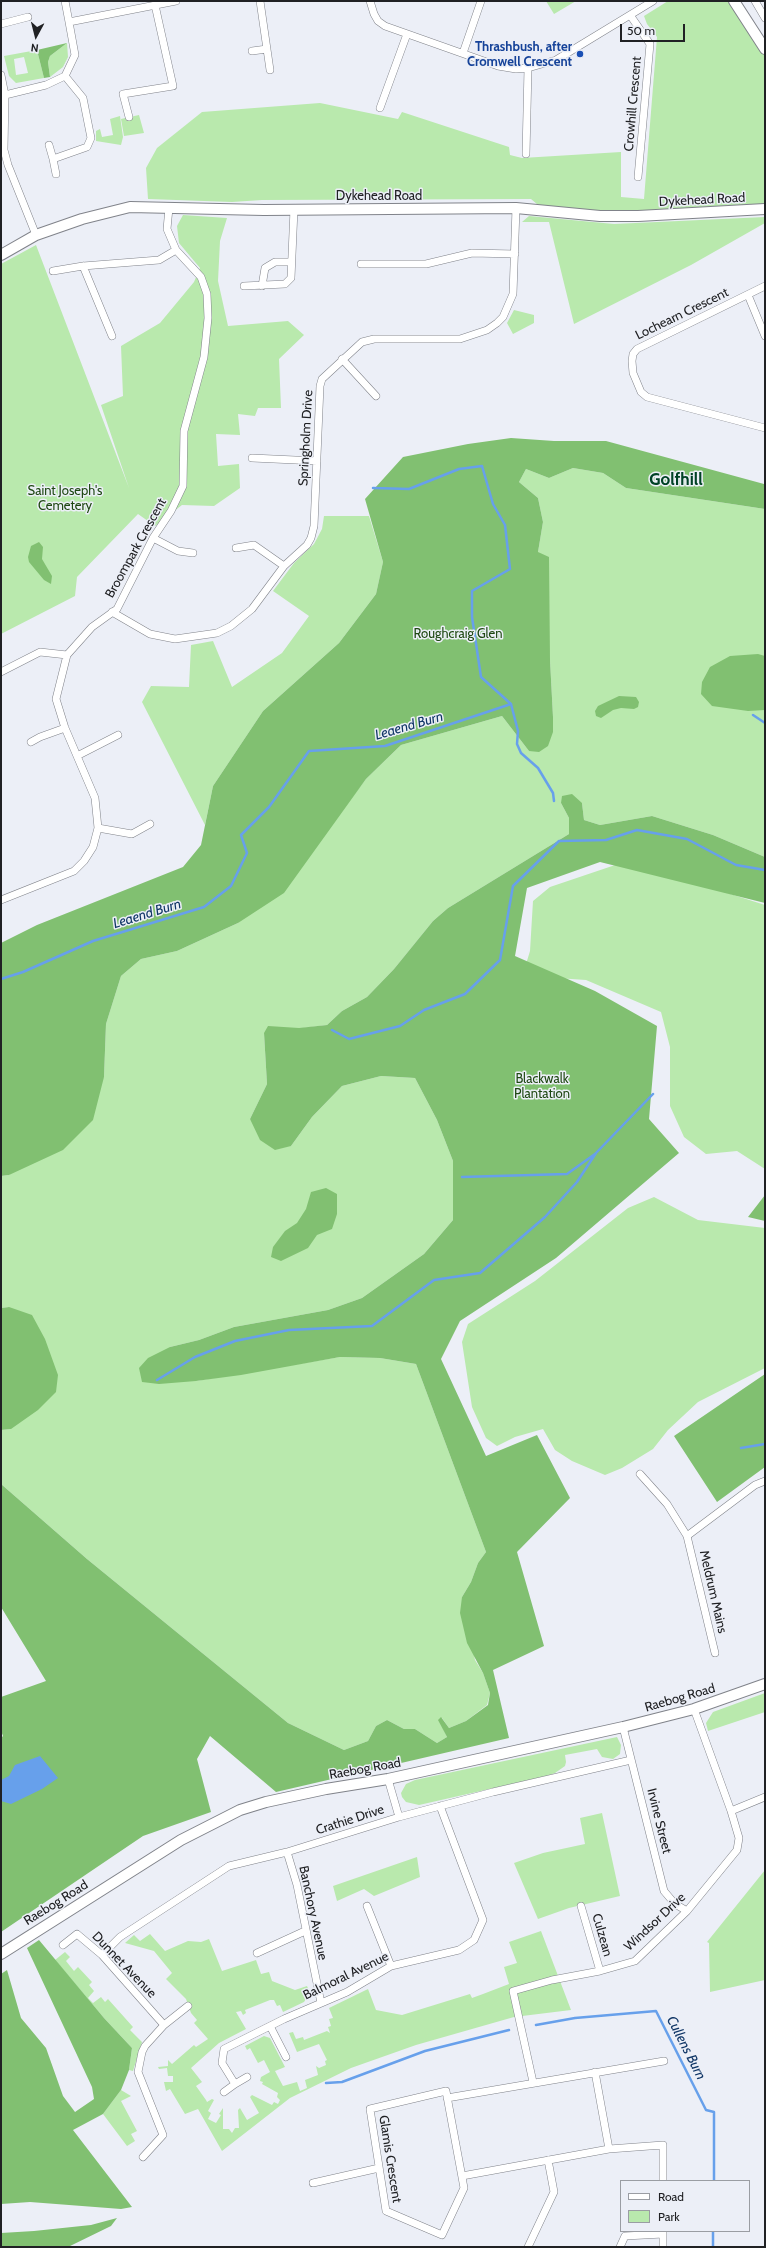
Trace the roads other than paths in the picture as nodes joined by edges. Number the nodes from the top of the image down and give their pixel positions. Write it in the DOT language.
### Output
graph roads {
  1 [pos="65,1"];
  2 [pos="176,1"];
  3 [pos="260,1"];
  4 [pos="370,1"];
  5 [pos="481,1"];
  6 [pos="653,1"];
  7 [pos="734,1"];
  8 [pos="755,1"];
  9 [pos="155,6"];
  10 [pos="630,16"];
  11 [pos="28,17"];
  12 [pos="765,17"];
  13 [pos="69,22"];
  14 [pos="1,24"];
  15 [pos="407,34"];
  16 [pos="765,48"];
  17 [pos="267,49"];
  18 [pos="252,51"];
  19 [pos="463,53"];
  20 [pos="528,68"];
  21 [pos="270,70"];
  22 [pos="1,75"];
  23 [pos="65,76"];
  24 [pos="3,95"];
  25 [pos="380,108"];
  26 [pos="129,117"];
  27 [pos="49,145"];
  28 [pos="526,154"];
  29 [pos="53,159"];
  30 [pos="56,174"];
  31 [pos="638,177"];
  32 [pos="169,208"];
  33 [pos="516,208"];
  34 [pos="294,209"];
  35 [pos="765,209"];
  36 [pos="36,235"];
  37 [pos="176,250"];
  38 [pos="515,254"];
  39 [pos="1,255"];
  40 [pos="291,264"];
  41 [pos="361,264"];
  42 [pos="84,266"];
  43 [pos="53,271"];
  44 [pos="244,286"];
  45 [pos="262,286"];
  46 [pos="765,286"];
  47 [pos="748,295"];
  48 [pos="112,336"];
  49 [pos="765,336"];
  50 [pos="342,359"];
  51 [pos="376,396"];
  52 [pos="765,428"];
  53 [pos="252,458"];
  54 [pos="317,461"];
  55 [pos="153,538"];
  56 [pos="236,548"];
  57 [pos="193,553"];
  58 [pos="284,566"];
  59 [pos="112,612"];
  60 [pos="67,655"];
  61 [pos="1,672"];
  62 [pos="65,728"];
  63 [pos="118,735"];
  64 [pos="31,742"];
  65 [pos="77,756"];
  66 [pos="150,824"];
  67 [pos="98,828"];
  68 [pos="1,900"];
  69 [pos="640,1474"];
  70 [pos="765,1481"];
  71 [pos="687,1536"];
  72 [pos="715,1653"];
  73 [pos="765,1684"];
  74 [pos="694,1709"];
  75 [pos="623,1727"];
  76 [pos="631,1760"];
  77 [pos="388,1779"];
  78 [pos="765,1797"];
  79 [pos="440,1806"];
  80 [pos="731,1810"];
  81 [pos="399,1817"];
  82 [pos="287,1852"];
  83 [pos="367,1906"];
  84 [pos="581,1906"];
  85 [pos="687,1911"];
  86 [pos="305,1931"];
  87 [pos="64,1945"];
  88 [pos="257,1953"];
  89 [pos="1,1954"];
  90 [pos="102,1955"];
  91 [pos="391,1966"];
  92 [pos="600,1971"];
  93 [pos="321,2003"];
  94 [pos="188,2006"];
  95 [pos="164,2025"];
  96 [pos="270,2026"];
  97 [pos="286,2057"];
  98 [pos="664,2061"];
  99 [pos="595,2072"];
  100 [pos="247,2077"];
  101 [pos="534,2082"];
  102 [pos="235,2084"];
  103 [pos="224,2092"];
  104 [pos="447,2098"];
  105 [pos="609,2149"];
  106 [pos="143,2158"];
  107 [pos="548,2160"];
  108 [pos="379,2168"];
  109 [pos="462,2176"];
  110 [pos="663,2180"];
  111 [pos="313,2183"];
  112 [pos="663,2233"];
  113 [pos="528,2247"];
  114 [pos="620,2247"];
  115 [pos="663,2247"];
  1 -- 13 [label="street"];
  2 -- 9 [label="street"];
  3 -- 17 [label="street"];
  4 -- 15 [label="street"];
  5 -- 19 [label="street"];
  6 -- 10 [label="street"];
  7 -- 16 [label="main road"];
  8 -- 12 [label="street"];
  9 -- 13 [label="street"];
  9 -- 26 [label="street"];
  10 -- 20 [label="street"];
  10 -- 31 [label="street, Crowhill Crescent"];
  11 -- 14 [label="street"];
  13 -- 23 [label="street"];
  15 -- 19 [label="street"];
  15 -- 25 [label="street"];
  17 -- 18 [label="street"];
  17 -- 21 [label="street"];
  19 -- 20 [label="street"];
  20 -- 28 [label="street"];
  22 -- 24 [label="street"];
  23 -- 24 [label="street"];
  23 -- 29 [label="street"];
  24 -- 36 [label="street"];
  27 -- 29 [label="street"];
  29 -- 30 [label="street"];
  32 -- 34 [label="main road, Dykehead Road"];
  32 -- 36 [label="main road, Dykehead Road"];
  32 -- 37 [label="street, Broompark Crescent"];
  33 -- 34 [label="main road, Dykehead Road"];
  33 -- 35 [label="main road, Dykehead Road"];
  33 -- 38 [label="street, Springholm Drive"];
  34 -- 40 [label="street"];
  36 -- 39 [label="main road, Dykehead Road"];
  37 -- 42 [label="street"];
  37 -- 55 [label="street, Broompark Crescent"];
  38 -- 41 [label="street"];
  38 -- 50 [label="street, Springholm Drive"];
  40 -- 45 [label="street"];
  40 -- 45 [label="street"];
  42 -- 43 [label="street"];
  42 -- 48 [label="street"];
  44 -- 45 [label="street"];
  46 -- 47 [label="street, Lochearn Crescent"];
  47 -- 49 [label="street"];
  47 -- 52 [label="street, Lochearn Crescent"];
  50 -- 51 [label="street"];
  50 -- 54 [label="street, Springholm Drive"];
  53 -- 54 [label="street"];
  54 -- 58 [label="street, Springholm Drive"];
  55 -- 57 [label="street"];
  55 -- 59 [label="street, Broompark Crescent"];
  56 -- 58 [label="street"];
  58 -- 59 [label="street, Springholm Drive"];
  59 -- 60 [label="street, Broompark Crescent"];
  60 -- 61 [label="street"];
  60 -- 62 [label="street, Broompark Crescent"];
  62 -- 64 [label="street"];
  62 -- 65 [label="street, Broompark Crescent"];
  63 -- 65 [label="street"];
  65 -- 67 [label="street, Broompark Crescent"];
  66 -- 67 [label="street"];
  67 -- 68 [label="street, Broompark Crescent"];
  69 -- 71 [label="street, Meldrum Mains"];
  70 -- 71 [label="street, Meldrum Mains"];
  71 -- 72 [label="street, Meldrum Mains"];
  73 -- 74 [label="main road, Raebog Road"];
  74 -- 75 [label="main road, Raebog Road"];
  74 -- 80 [label="street, Windsor Drive"];
  75 -- 76 [label="street, Irvine Street"];
  75 -- 77 [label="main road, Raebog Road"];
  76 -- 79 [label="street, Crathie Drive"];
  76 -- 85 [label="street, Irvine Street"];
  77 -- 81 [label="street"];
  77 -- 89 [label="main road, Raebog Road"];
  78 -- 80 [label="street"];
  79 -- 81 [label="street, Crathie Drive"];
  79 -- 91 [label="street, Balmoral Avenue"];
  80 -- 85 [label="street, Windsor Drive"];
  81 -- 82 [label="street, Crathie Drive"];
  82 -- 86 [label="street, Banchory Avenue"];
  82 -- 90 [label="street, Crathie Drive"];
  83 -- 91 [label="street"];
  84 -- 92 [label="street, Culzean"];
  85 -- 92 [label="street, Windsor Drive"];
  86 -- 88 [label="street"];
  86 -- 93 [label="street, Banchory Avenue"];
  87 -- 90 [label="street, Dunnet Avenue"];
  90 -- 95 [label="street, Dunnet Avenue"];
  91 -- 93 [label="street, Balmoral Avenue"];
  92 -- 101 [label="street, Windsor Drive"];
  93 -- 96 [label="street, Balmoral Avenue"];
  94 -- 95 [label="street"];
  95 -- 106 [label="street"];
  96 -- 97 [label="street"];
  96 -- 102 [label="street, Balmoral Avenue"];
  98 -- 99 [label="street"];
  99 -- 101 [label="street"];
  99 -- 105 [label="street"];
  100 -- 102 [label="street"];
  101 -- 104 [label="street"];
  102 -- 103 [label="street"];
  104 -- 108 [label="street, Glamis Crescent"];
  104 -- 109 [label="street, Glamis Crescent"];
  105 -- 107 [label="street"];
  105 -- 110 [label="street"];
  107 -- 109 [label="street"];
  107 -- 113 [label="street"];
  108 -- 109 [label="street, Glamis Crescent"];
  108 -- 111 [label="street"];
  112 -- 114 [label="street"];
  112 -- 115 [label="street"];
}
